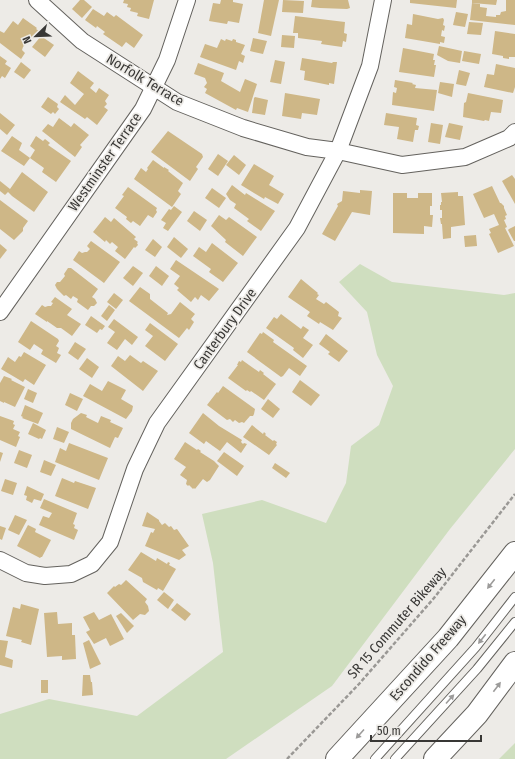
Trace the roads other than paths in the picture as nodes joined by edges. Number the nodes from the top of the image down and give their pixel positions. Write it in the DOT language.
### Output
graph roads {
  1 [pos="37,0"];
  2 [pos="187,0"];
  3 [pos="384,0"];
  4 [pos="153,88"];
  5 [pos="515,132"];
  6 [pos="338,151"];
  7 [pos="0,312"];
  8 [pos="515,553"];
  9 [pos="0,560"];
  10 [pos="515,598"];
  11 [pos="515,622"];
  12 [pos="515,663"];
  13 [pos="337,759"];
  14 [pos="376,759"];
  15 [pos="395,759"];
  16 [pos="435,759"];
  1 -- 4 [label="street, Norfolk Terrace"];
  2 -- 4 [label="street, Westminster Terrace"];
  3 -- 6 [label="street, Canterbury Drive"];
  4 -- 6 [label="street, Norfolk Terrace"];
  4 -- 7 [label="street, Westminster Terrace"];
  5 -- 6 [label="street, Norfolk Terrace"];
  6 -- 9 [label="street, Canterbury Drive"];
  8 -- 13 [label="highway, Escondido Freeway, one-way"];
  10 -- 14 [label="lane, one-way"];
  15 -- 11 [label="lane, one-way"];
  16 -- 12 [label="highway, one-way"];
}
